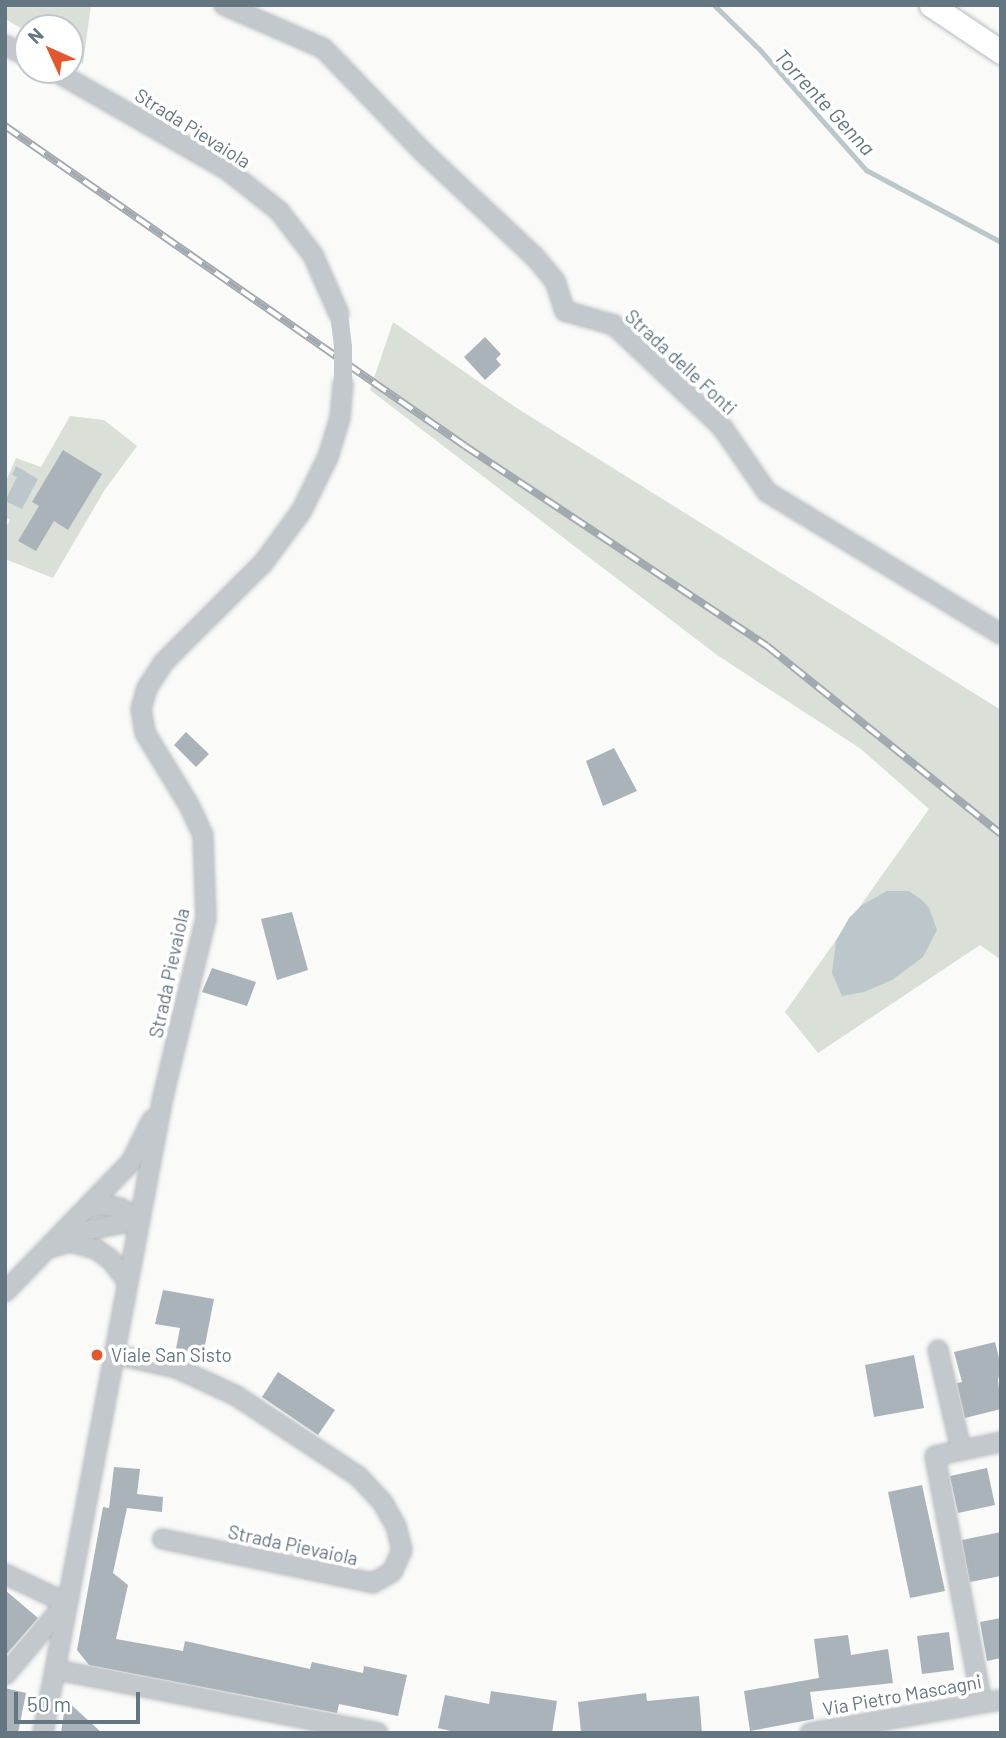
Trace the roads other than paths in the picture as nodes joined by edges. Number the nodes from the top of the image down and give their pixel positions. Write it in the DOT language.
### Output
graph roads {
  1 [pos="224,5"];
  2 [pos="931,5"];
  3 [pos="1001,52"];
  4 [pos="77,84"];
  5 [pos="1001,634"];
  6 [pos="163,1097"];
  7 [pos="88,1208"];
  8 [pos="139,1220"];
  9 [pos="70,1242"];
  10 [pos="51,1248"];
  11 [pos="127,1281"];
  12 [pos="5,1292"];
  13 [pos="938,1350"];
  14 [pos="113,1354"];
  15 [pos="1001,1441"];
  16 [pos="961,1450"];
  17 [pos="163,1539"];
  18 [pos="5,1574"];
  19 [pos="66,1603"];
  20 [pos="57,1670"];
  21 [pos="5,1675"];
  22 [pos="1001,1700"];
  23 [pos="982,1703"];
  24 [pos="892,1726"];
  25 [pos="43,1733"];
  26 [pos="378,1733"];
  27 [pos="810,1733"];
  1 -- 5 [label="street, Strada delle Fonti"];
  2 -- 3 [label="main road"];
  4 -- 6 [label="street, Strada Pievaiola, bridge"];
  6 -- 7 [label="street"];
  6 -- 8 [label="street, Strada Pievaiola"];
  7 -- 8 [label="street"];
  7 -- 10 [label="street"];
  8 -- 9 [label="street"];
  8 -- 11 [label="street, Strada Pievaiola"];
  9 -- 10 [label="street"];
  9 -- 11 [label="street"];
  10 -- 12 [label="street"];
  11 -- 14 [label="street, Strada Pievaiola"];
  13 -- 16 [label="street"];
  14 -- 17 [label="street, Strada Pievaiola"];
  14 -- 19 [label="street"];
  15 -- 16 [label="street"];
  16 -- 23 [label="street"];
  18 -- 19 [label="street"];
  19 -- 20 [label="street"];
  19 -- 21 [label="street"];
  20 -- 25 [label="street"];
  20 -- 26 [label="street"];
  22 -- 23 [label="street, Via Pietro Mascagni"];
  23 -- 24 [label="street, Via Pietro Mascagni"];
  24 -- 27 [label="street, Via Pietro Mascagni"];
}
